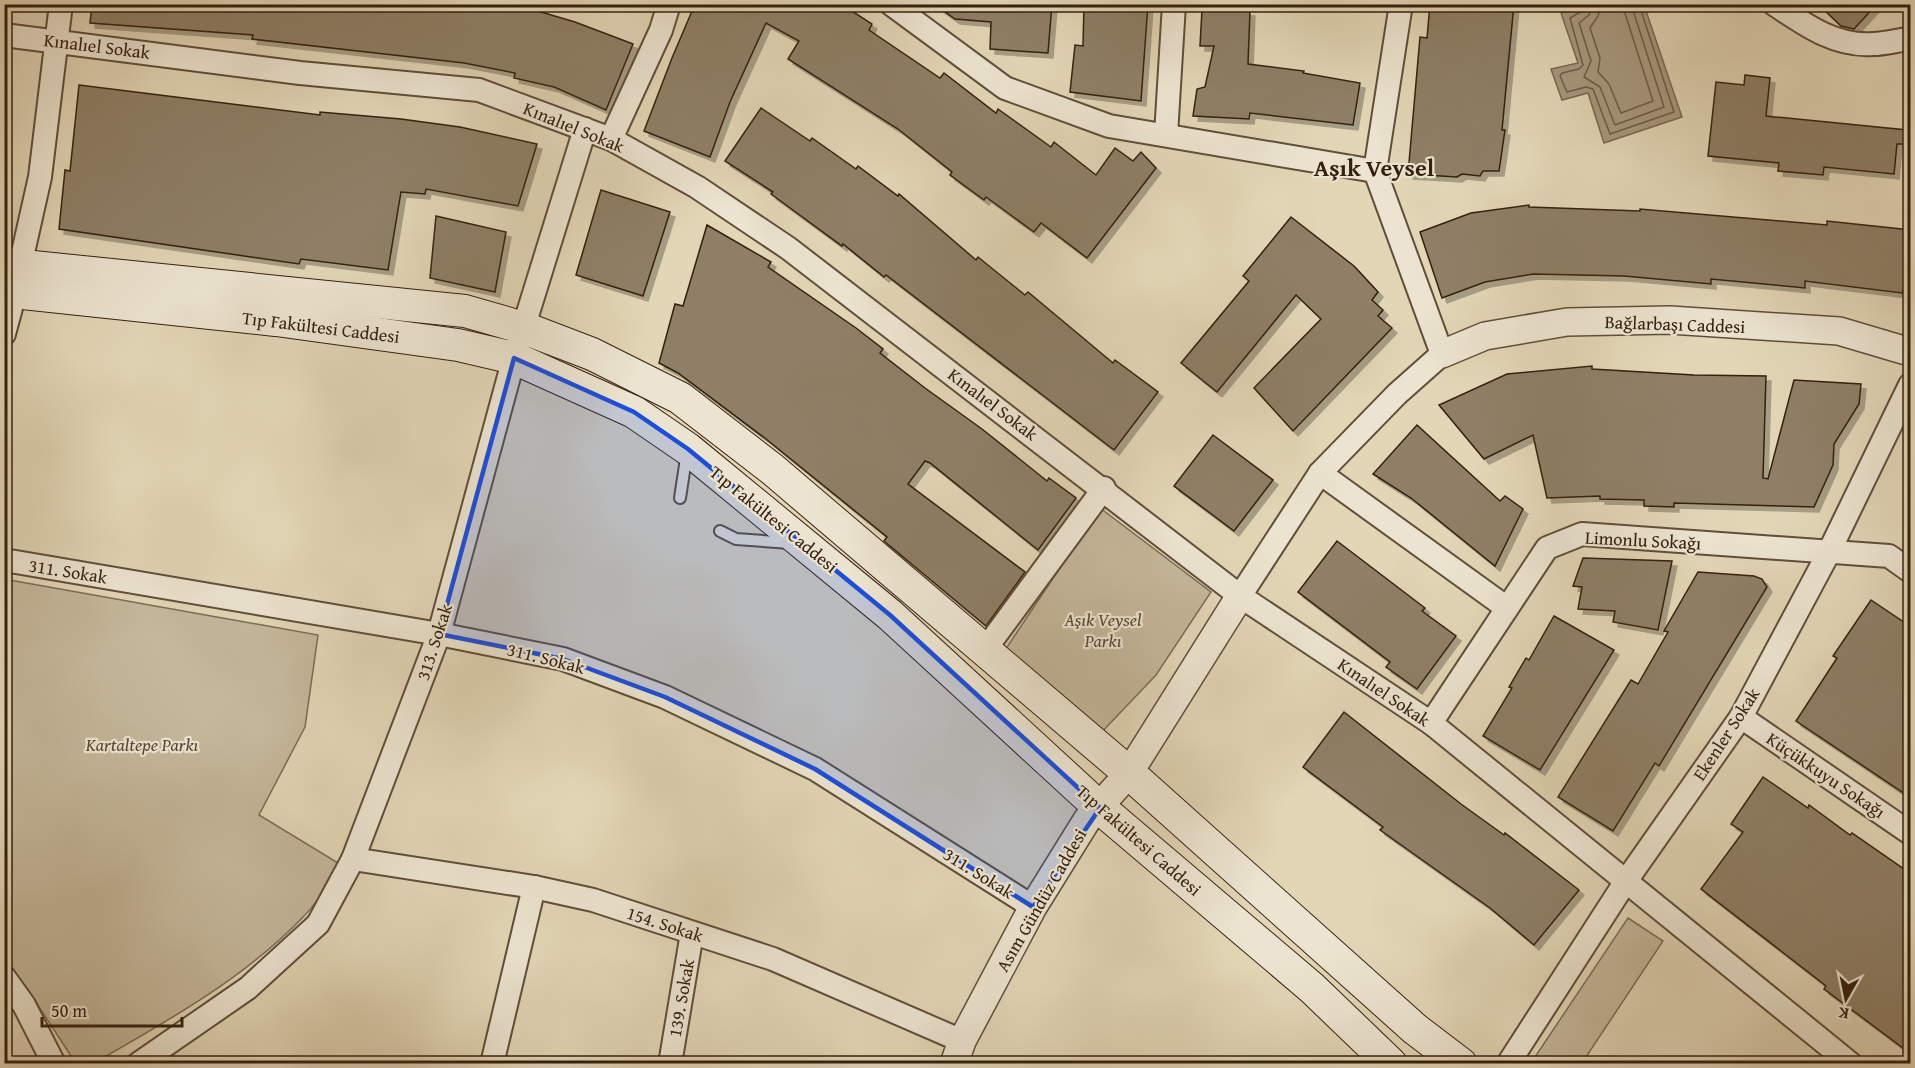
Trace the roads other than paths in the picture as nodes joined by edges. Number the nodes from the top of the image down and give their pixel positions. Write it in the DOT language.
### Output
graph roads {
  1 [pos="61,4"];
  2 [pos="669,4"];
  3 [pos="891,4"];
  4 [pos="1174,4"];
  5 [pos="1401,4"];
  6 [pos="1774,4"];
  7 [pos="4,35"];
  8 [pos="1905,37"];
  9 [pos="57,40"];
  10 [pos="585,129"];
  11 [pos="1166,135"];
  12 [pos="611,139"];
  13 [pos="1375,171"];
  14 [pos="11,278"];
  15 [pos="524,328"];
  16 [pos="4,334"];
  17 [pos="1911,352"];
  18 [pos="1442,354"];
  19 [pos="514,358"];
  20 [pos="1911,385"];
  21 [pos="687,449"];
  22 [pos="1320,473"];
  23 [pos="1104,488"];
  24 [pos="680,498"];
  25 [pos="720,531"];
  26 [pos="806,544"];
  27 [pos="1828,554"];
  28 [pos="4,560"];
  29 [pos="1911,571"];
  30 [pos="1240,596"];
  31 [pos="1507,608"];
  32 [pos="439,634"];
  33 [pos="984,651"];
  34 [pos="1740,717"];
  35 [pos="1431,723"];
  36 [pos="1129,773"];
  37 [pos="1100,808"];
  38 [pos="1911,833"];
  39 [pos="354,859"];
  40 [pos="1626,881"];
  41 [pos="534,887"];
  42 [pos="1033,907"];
  43 [pos="692,933"];
  44 [pos="4,976"];
  45 [pos="958,1052"];
  46 [pos="54,1064"];
  47 [pos="138,1064"];
  48 [pos="492,1064"];
  49 [pos="670,1064"];
  50 [pos="1390,1064"];
  51 [pos="1461,1064"];
  52 [pos="1508,1064"];
  53 [pos="1851,1064"];
  1 -- 9 [label="street"];
  2 -- 12 [label="street"];
  3 -- 11 [label="street"];
  4 -- 11 [label="street"];
  5 -- 13 [label="street"];
  6 -- 8 [label="street"];
  7 -- 9 [label="street, Kınalıel Sokak"];
  9 -- 10 [label="street, Kınalıel Sokak"];
  9 -- 14 [label="street"];
  10 -- 12 [label="street, Kınalıel Sokak"];
  10 -- 15 [label="street, 313. Sokak"];
  11 -- 13 [label="street"];
  12 -- 23 [label="street, Kınalıel Sokak"];
  13 -- 18 [label="street"];
  14 -- 15 [label="main road"];
  14 -- 16 [label="street"];
  14 -- 19 [label="main road, Tıp Fakültesi Caddesi"];
  15 -- 19 [label="street, 313. Sokak"];
  15 -- 33 [label="main road"];
  17 -- 18 [label="street, Bağlarbaşı Caddesi"];
  18 -- 22 [label="street"];
  19 -- 21 [label="main road, Tıp Fakültesi Caddesi"];
  19 -- 32 [label="street, 313. Sokak"];
  20 -- 27 [label="street, Ekenler Sokak"];
  21 -- 24 [label="lane"];
  21 -- 26 [label="main road, Tıp Fakültesi Caddesi"];
  22 -- 30 [label="street"];
  22 -- 31 [label="street"];
  23 -- 30 [label="street, Kınalıel Sokak"];
  23 -- 33 [label="street"];
  25 -- 26 [label="lane"];
  26 -- 37 [label="main road, Tıp Fakültesi Caddesi"];
  27 -- 29 [label="street, Limonlu Sokağı"];
  27 -- 31 [label="street, Limonlu Sokağı"];
  27 -- 34 [label="street, Ekenler Sokak"];
  28 -- 32 [label="street, 311. Sokak"];
  30 -- 35 [label="street, Kınalıel Sokak"];
  30 -- 36 [label="street, Asım Gündüz Caddesi"];
  31 -- 35 [label="street, Limonlu Sokağı"];
  32 -- 39 [label="street, 313. Sokak"];
  32 -- 42 [label="street, 311. Sokak"];
  33 -- 36 [label="main road"];
  34 -- 38 [label="street, Küçükkuyu Sokağı"];
  34 -- 40 [label="street, Ekenler Sokak"];
  35 -- 40 [label="street, Kınalıel Sokak"];
  36 -- 37 [label="street, Asım Gündüz Caddesi"];
  36 -- 51 [label="main road"];
  37 -- 42 [label="street, Asım Gündüz Caddesi"];
  37 -- 50 [label="main road, Tıp Fakültesi Caddesi"];
  39 -- 41 [label="street, 154. Sokak"];
  39 -- 47 [label="street, 313. Sokak"];
  40 -- 52 [label="street, Ekenler Sokak"];
  40 -- 53 [label="street, Kınalıel Sokak"];
  41 -- 43 [label="street, 154. Sokak"];
  41 -- 48 [label="street"];
  42 -- 45 [label="street, Asım Gündüz Caddesi"];
  43 -- 45 [label="street, 154. Sokak"];
  43 -- 49 [label="street, 139. Sokak"];
  44 -- 46 [label="street"];
}
